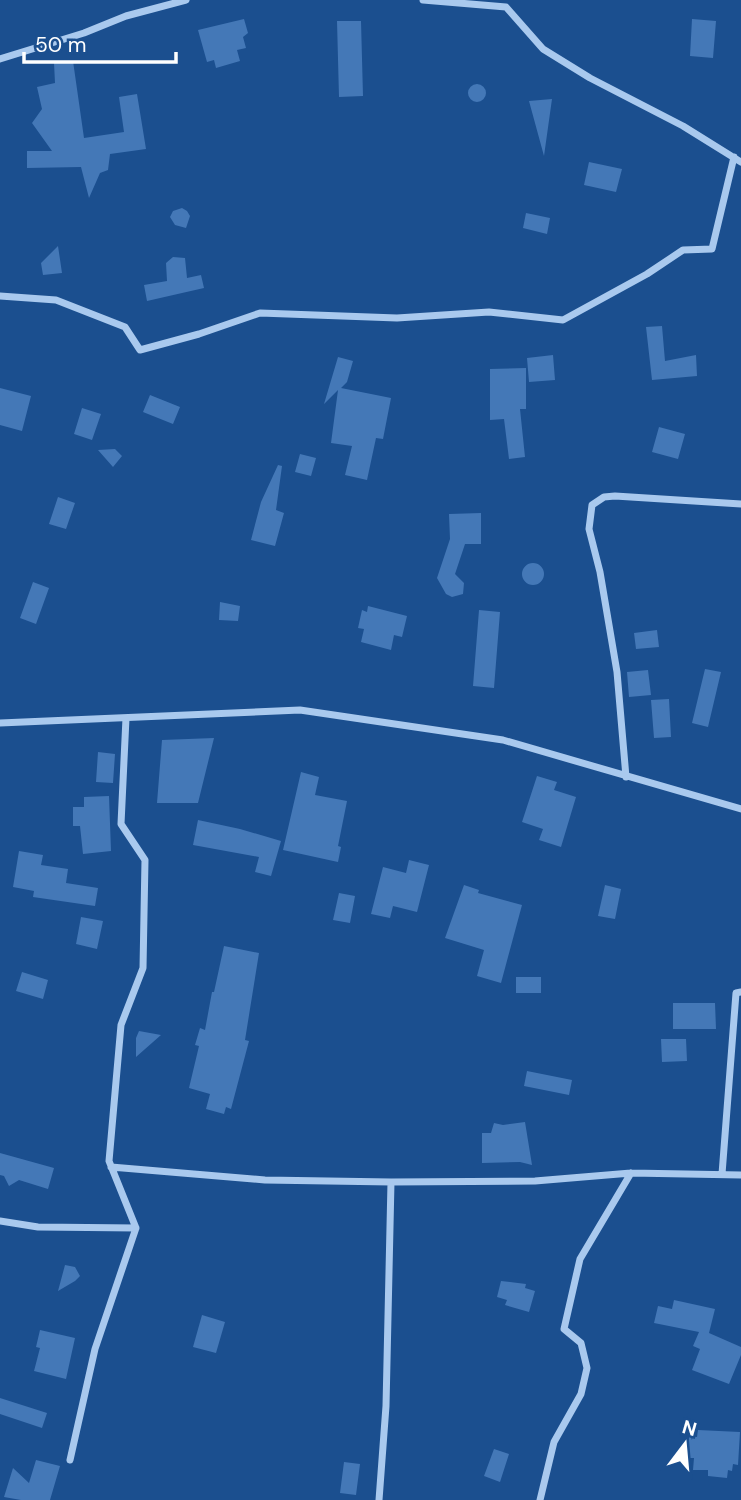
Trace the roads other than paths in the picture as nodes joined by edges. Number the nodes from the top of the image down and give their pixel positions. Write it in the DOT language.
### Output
graph roads {
  1 [pos="186,0"];
  2 [pos="423,0"];
  3 [pos="500,0"];
  4 [pos="506,7"];
  5 [pos="0,59"];
  6 [pos="737,159"];
  7 [pos="0,296"];
  8 [pos="741,504"];
  9 [pos="126,718"];
  10 [pos="0,723"];
  11 [pos="626,777"];
  12 [pos="741,809"];
  13 [pos="741,992"];
  14 [pos="111,1167"];
  15 [pos="631,1173"];
  16 [pos="722,1174"];
  17 [pos="741,1175"];
  18 [pos="391,1182"];
  19 [pos="0,1221"];
  20 [pos="135,1228"];
  21 [pos="71,1460"];
  22 [pos="379,1500"];
  23 [pos="540,1500"];
  1 -- 5 [label="street"];
  2 -- 4 [label="street"];
  3 -- 4 [label="street"];
  4 -- 6 [label="street"];
  6 -- 7 [label="street"];
  8 -- 11 [label="street"];
  9 -- 10 [label="street"];
  9 -- 11 [label="street"];
  9 -- 14 [label="street"];
  11 -- 12 [label="street"];
  13 -- 16 [label="street"];
  14 -- 18 [label="street"];
  14 -- 20 [label="street"];
  15 -- 16 [label="street"];
  15 -- 18 [label="street"];
  15 -- 23 [label="street"];
  16 -- 17 [label="street"];
  18 -- 22 [label="street"];
  19 -- 20 [label="street"];
  20 -- 21 [label="street"];
}
